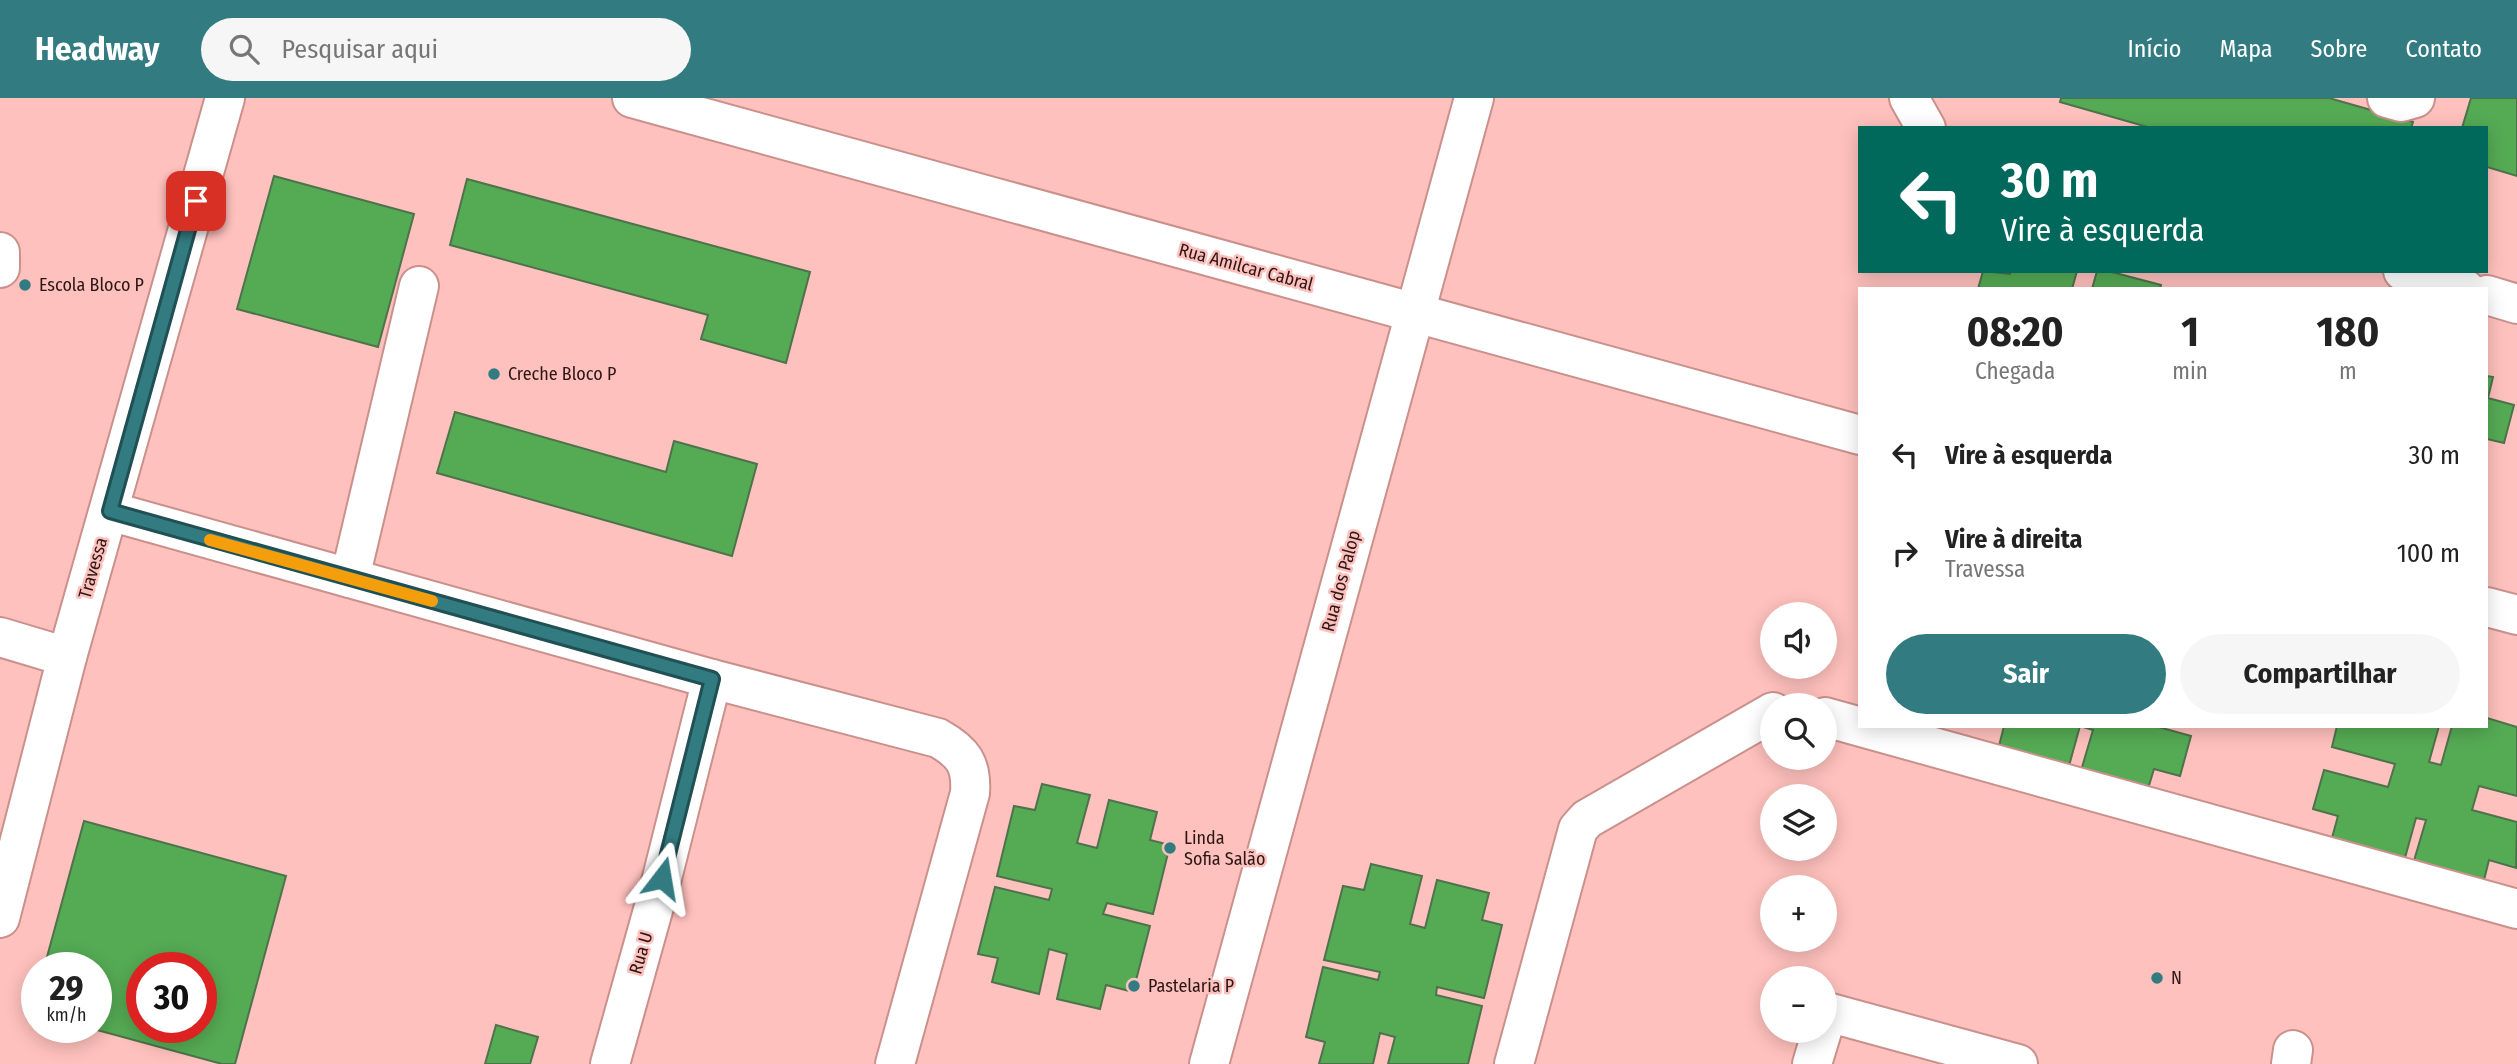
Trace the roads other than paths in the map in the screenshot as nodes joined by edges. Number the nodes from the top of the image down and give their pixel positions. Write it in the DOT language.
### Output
graph roads {
  1 [pos="225,98"];
  2 [pos="632,98"];
  3 [pos="1474,98"];
  4 [pos="1909,98"];
  5 [pos="2387,98"];
  6 [pos="2415,98"];
  7 [pos="1925,126"];
  8 [pos="0,253"];
  9 [pos="0,268"];
  10 [pos="2410,273"];
  11 [pos="419,286"];
  12 [pos="2458,287"];
  13 [pos="2488,295"];
  14 [pos="2517,303"];
  15 [pos="1415,313"];
  16 [pos="1858,434"];
  17 [pos="110,511"];
  18 [pos="350,578"];
  19 [pos="2488,607"];
  20 [pos="2517,615"];
  21 [pos="0,637"];
  22 [pos="67,656"];
  23 [pos="712,679"];
  24 [pos="1760,719"];
  25 [pos="1837,720"];
  26 [pos="1858,726"];
  27 [pos="1865,728"];
  28 [pos="2517,909"];
  29 [pos="0,918"];
  30 [pos="1837,1015"];
  31 [pos="1818,1043"];
  32 [pos="610,1064"];
  33 [pos="895,1064"];
  34 [pos="1209,1064"];
  35 [pos="1514,1064"];
  36 [pos="1812,1064"];
  37 [pos="2018,1064"];
  1 -- 17 [label="street, Travessa"];
  2 -- 15 [label="street, Rua Amilcar Cabral"];
  3 -- 15 [label="street, Rua dos Palop"];
  4 -- 7 [label="street"];
  5 -- 6 [label="street"];
  8 -- 9 [label="street"];
  10 -- 12 [label="street"];
  11 -- 18 [label="street"];
  13 -- 14 [label="street"];
  15 -- 16 [label="street, Rua Amilcar Cabral"];
  15 -- 34 [label="street, Rua dos Palop"];
  17 -- 18 [label="street"];
  17 -- 22 [label="street, Travessa"];
  18 -- 23 [label="street"];
  19 -- 20 [label="street"];
  21 -- 22 [label="street"];
  22 -- 29 [label="street, Travessa"];
  23 -- 32 [label="street, Rua U"];
  23 -- 33 [label="street"];
  24 -- 35 [label="street"];
  25 -- 26 [label="street"];
  27 -- 28 [label="street"];
  30 -- 37 [label="street"];
  31 -- 36 [label="street"];
}
